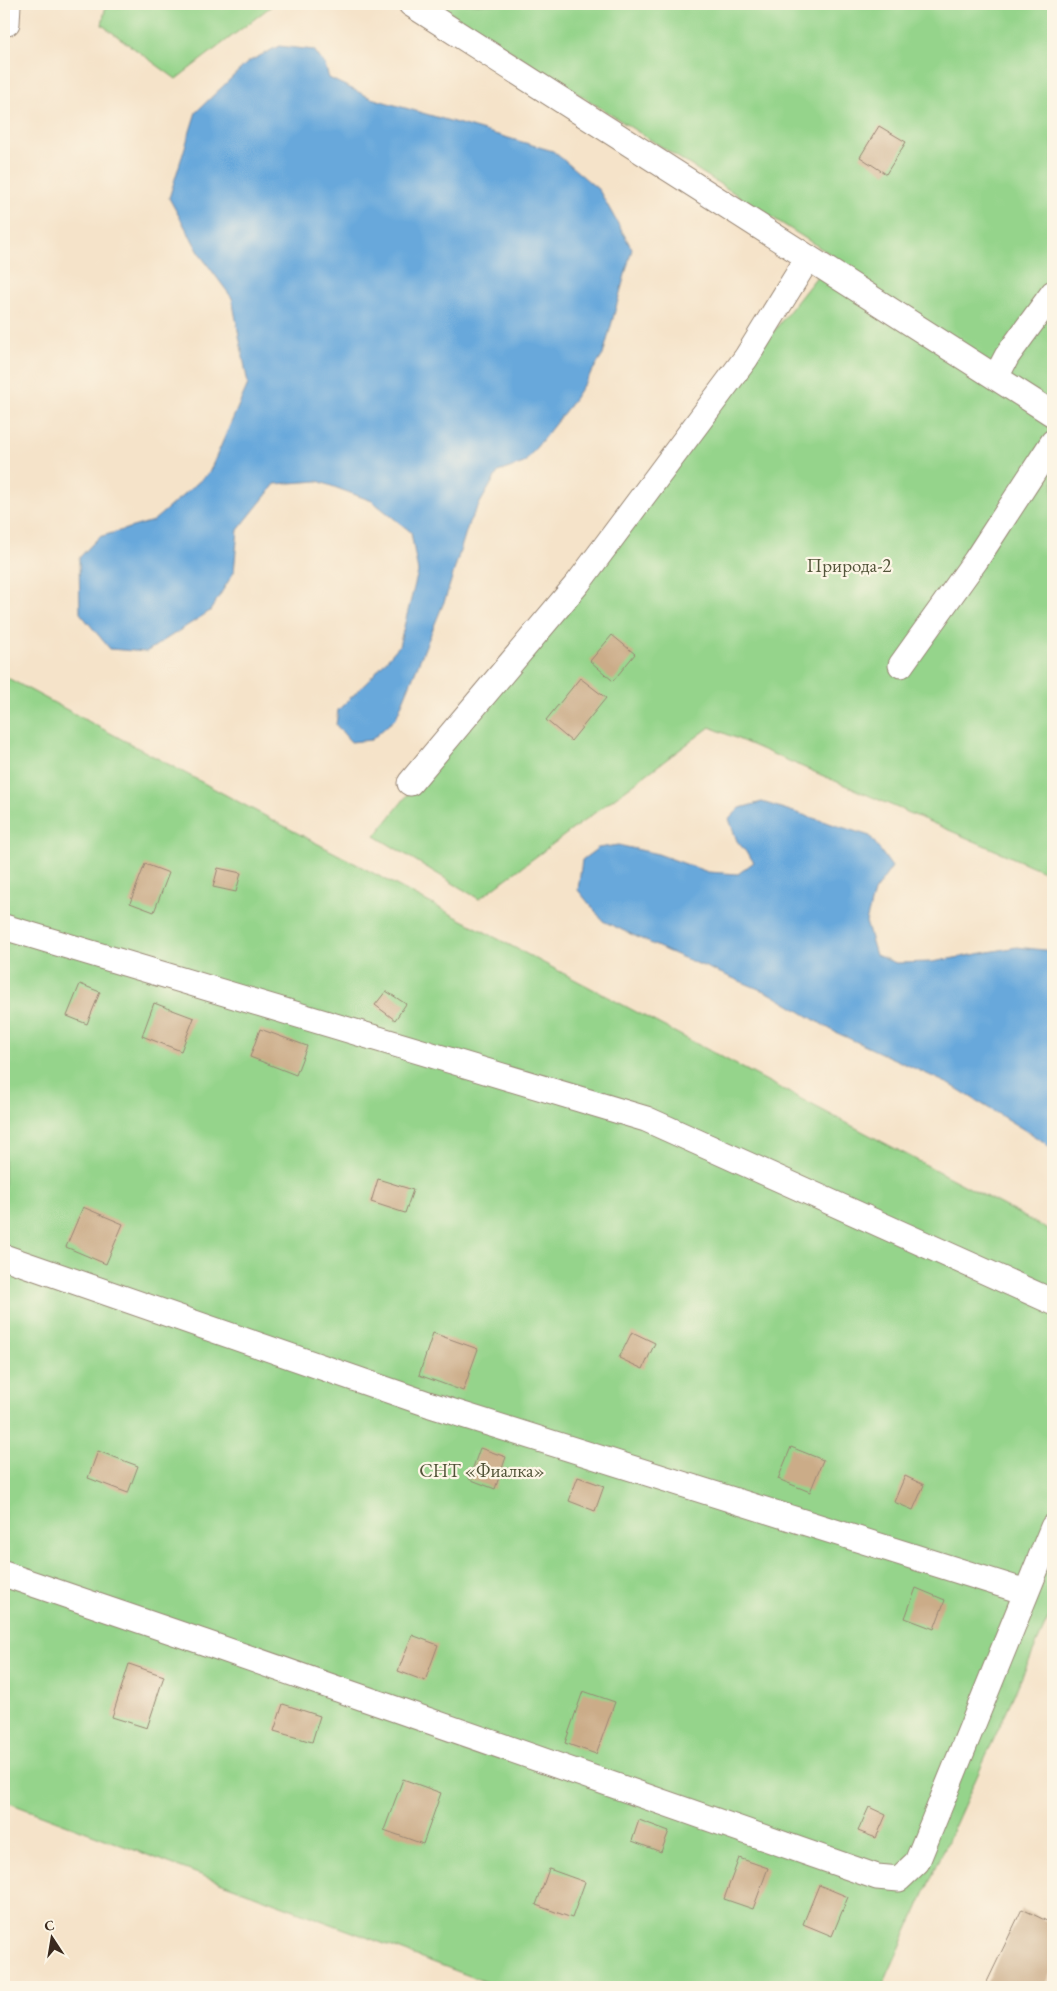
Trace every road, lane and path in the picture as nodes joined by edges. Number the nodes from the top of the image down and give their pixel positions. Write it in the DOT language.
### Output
graph roads {
  1 [pos="411,4"];
  2 [pos="808,258"];
  3 [pos="1053,293"];
  4 [pos="996,377"];
  5 [pos="1053,414"];
  6 [pos="1053,442"];
  7 [pos="901,665"];
  8 [pos="410,783"];
  9 [pos="4,927"];
  10 [pos="4,1257"];
  11 [pos="1053,1302"];
  12 [pos="1053,1527"];
  13 [pos="4,1574"];
  14 [pos="1026,1592"];
  1 -- 2 [label="street"];
  2 -- 4 [label="street"];
  2 -- 8 [label="street"];
  3 -- 4 [label="street"];
  4 -- 5 [label="street"];
  6 -- 7 [label="street"];
  9 -- 11 [label="street"];
  10 -- 14 [label="street"];
  12 -- 14 [label="street"];
  13 -- 14 [label="street"];
}
